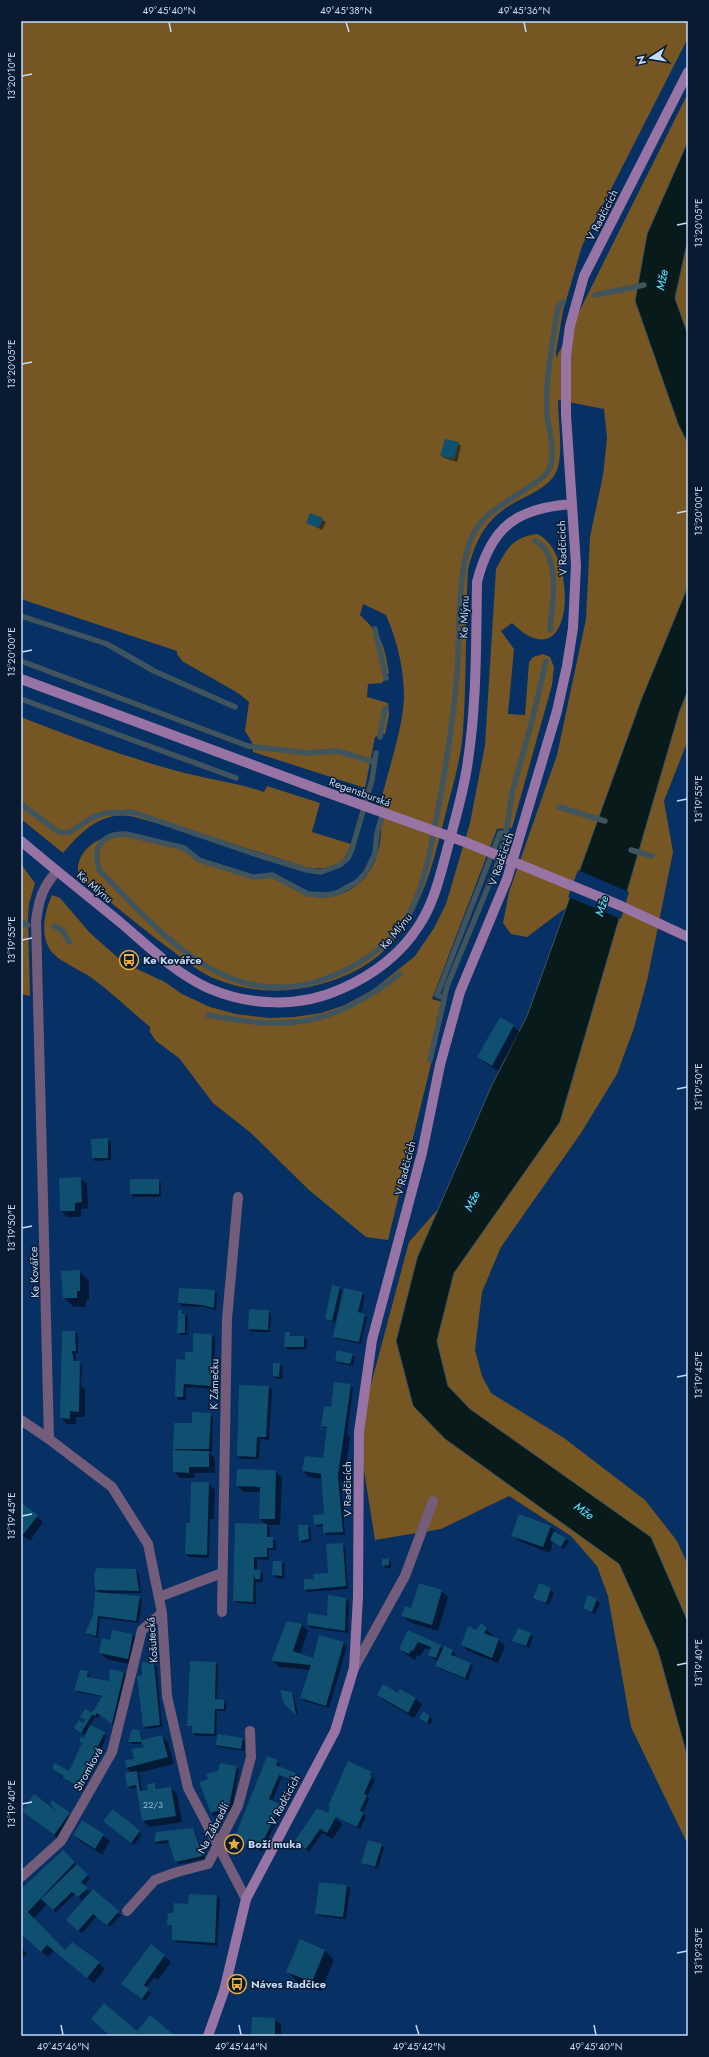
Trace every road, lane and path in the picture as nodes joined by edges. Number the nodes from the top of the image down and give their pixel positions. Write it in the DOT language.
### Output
graph roads {
  1 [pos="688,72"];
  2 [pos="572,504"];
  3 [pos="21,678"];
  4 [pos="21,841"];
  5 [pos="57,871"];
  6 [pos="688,937"];
  7 [pos="238,1197"];
  8 [pos="21,1420"];
  9 [pos="49,1439"];
  10 [pos="433,1501"];
  11 [pos="222,1573"];
  12 [pos="159,1597"];
  13 [pos="222,1612"];
  14 [pos="162,1613"];
  15 [pos="354,1668"];
  16 [pos="250,1731"];
  17 [pos="217,1847"];
  18 [pos="21,1877"];
  19 [pos="246,1899"];
  20 [pos="127,1911"];
  21 [pos="208,2036"];
  1 -- 2 [label="street, V Radčicích"];
  2 -- 5 [label="street, Ke Mlýnu"];
  2 -- 15 [label="street, V Radčicích"];
  3 -- 6 [label="street, Regensburská, bridge"];
  4 -- 5 [label="street, Ke Mlýnu"];
  5 -- 9 [label="street, Ke Kovářce"];
  7 -- 11 [label="street, K Zámečku"];
  8 -- 9 [label="street, Košutecká"];
  9 -- 12 [label="street, Košutecká"];
  10 -- 15 [label="street, V Radčicích"];
  11 -- 12 [label="street"];
  11 -- 13 [label="street, K Zámečku"];
  12 -- 14 [label="street, Košutecká"];
  14 -- 17 [label="street, Košutecká"];
  14 -- 18 [label="street, Stromková"];
  15 -- 19 [label="street, V Radčicích"];
  16 -- 17 [label="street, Na Zábradlí"];
  17 -- 19 [label="street, Košutecká"];
  17 -- 20 [label="street, Na Zábradlí"];
  19 -- 21 [label="street, V Radčicích"];
}
